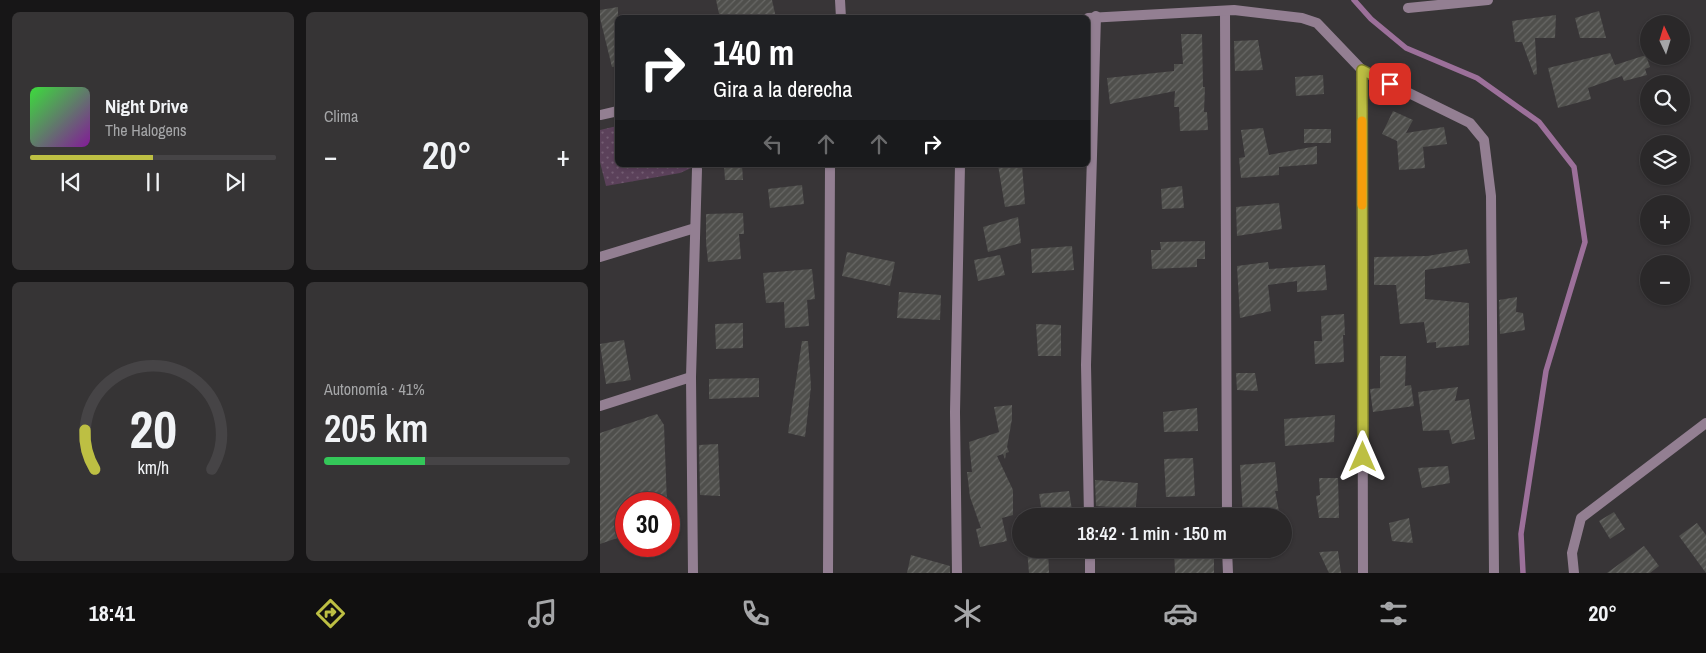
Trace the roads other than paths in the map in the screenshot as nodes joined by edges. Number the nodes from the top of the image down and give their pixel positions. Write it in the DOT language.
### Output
graph roads {
  1 [pos="840,0"];
  2 [pos="1228,0"];
  3 [pos="1488,0"];
  4 [pos="1408,8"];
  5 [pos="1230,10"];
  6 [pos="841,15"];
  7 [pos="1092,17"];
  8 [pos="1362,70"];
  9 [pos="615,112"];
  10 [pos="600,115"];
  11 [pos="1090,133"];
  12 [pos="830,167"];
  13 [pos="960,167"];
  14 [pos="1089,167"];
  15 [pos="697,169"];
  16 [pos="695,228"];
  17 [pos="600,257"];
  18 [pos="691,377"];
  19 [pos="600,406"];
  20 [pos="1706,423"];
  21 [pos="1089,508"];
  22 [pos="1227,508"];
  23 [pos="1090,558"];
  24 [pos="1227,558"];
  25 [pos="693,573"];
  26 [pos="828,573"];
  27 [pos="957,573"];
  28 [pos="1090,573"];
  29 [pos="1228,573"];
  30 [pos="1363,573"];
  31 [pos="1494,573"];
  32 [pos="1574,573"];
  1 -- 6 [label="street"];
  2 -- 5 [label="street"];
  3 -- 4 [label="street"];
  5 -- 7 [label="street"];
  5 -- 8 [label="street"];
  5 -- 22 [label="street"];
  7 -- 11 [label="street"];
  8 -- 30 [label="street"];
  8 -- 31 [label="street"];
  9 -- 10 [label="street"];
  12 -- 26 [label="street"];
  13 -- 27 [label="street"];
  14 -- 21 [label="street"];
  15 -- 16 [label="street"];
  16 -- 17 [label="street"];
  16 -- 18 [label="street"];
  18 -- 19 [label="street"];
  18 -- 25 [label="street"];
  20 -- 32 [label="street"];
  23 -- 28 [label="street"];
  24 -- 29 [label="street"];
}
